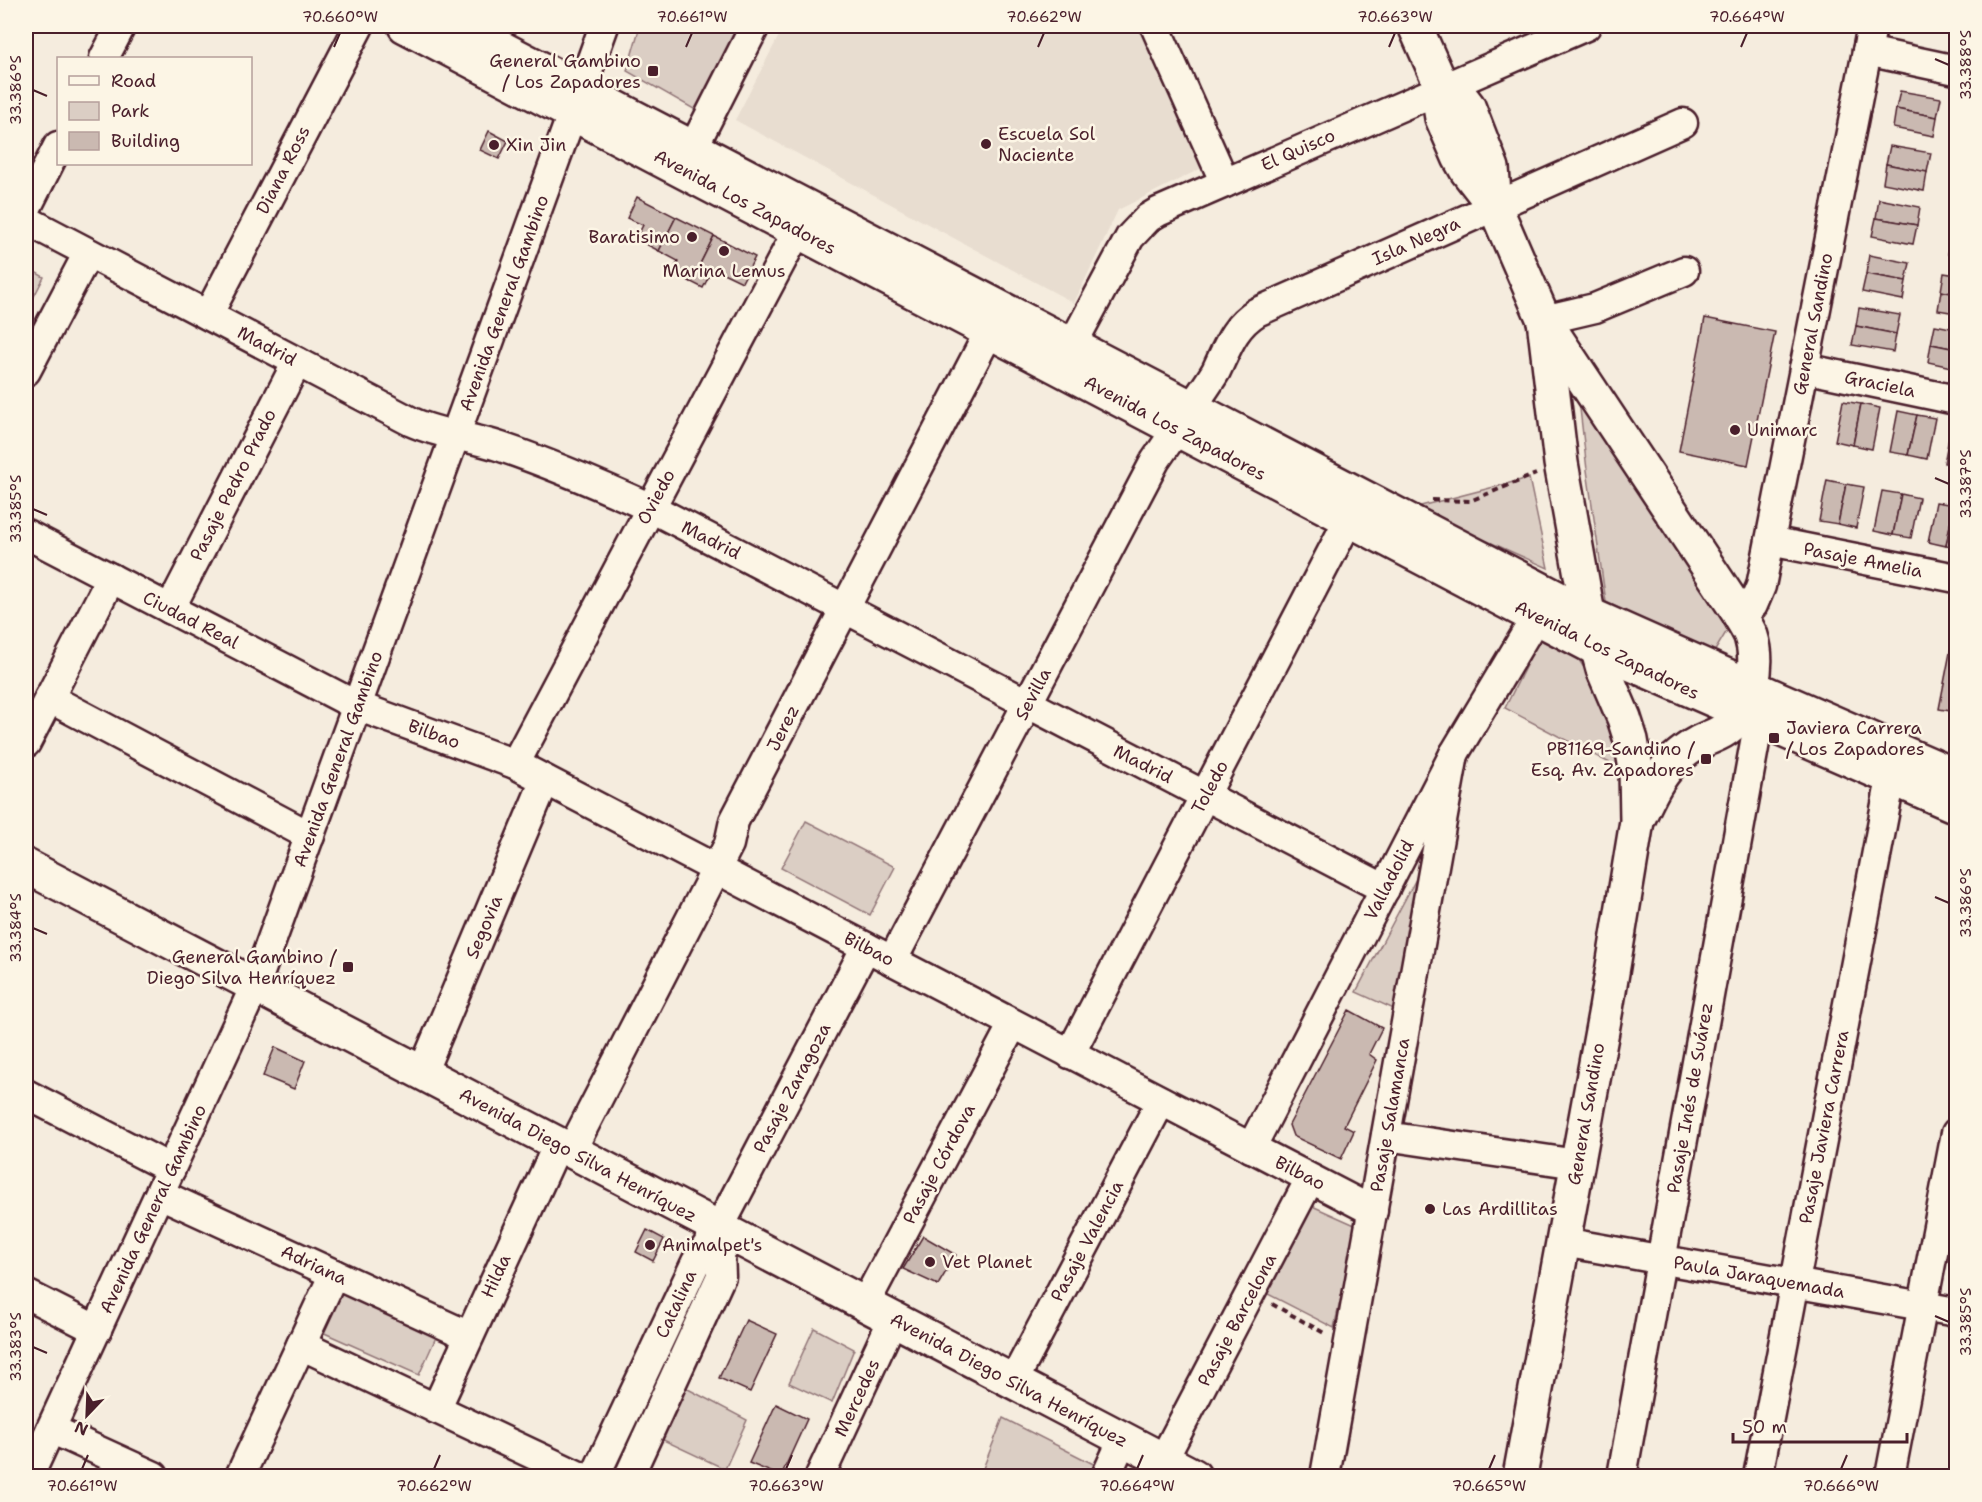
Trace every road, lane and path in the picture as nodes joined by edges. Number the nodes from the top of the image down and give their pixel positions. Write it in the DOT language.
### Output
graph roads {
  1 [pos="121,26"];
  2 [pos="359,26"];
  3 [pos="405,26"];
  4 [pos="459,26"];
  5 [pos="604,26"];
  6 [pos="754,26"];
  7 [pos="1155,26"];
  8 [pos="1415,26"];
  9 [pos="1586,26"];
  10 [pos="1869,38"];
  11 [pos="105,57"];
  12 [pos="1956,70"];
  13 [pos="1442,87"];
  14 [pos="577,101"];
  15 [pos="1683,123"];
  16 [pos="57,148"];
  17 [pos="693,148"];
  18 [pos="1225,183"];
  19 [pos="1495,207"];
  20 [pos="26,209"];
  21 [pos="26,220"];
  22 [pos="798,230"];
  23 [pos="88,253"];
  24 [pos="1684,271"];
  25 [pos="208,315"];
  26 [pos="995,319"];
  27 [pos="1544,320"];
  28 [pos="1072,345"];
  29 [pos="297,362"];
  30 [pos="1804,368"];
  31 [pos="26,371"];
  32 [pos="1590,388"];
  33 [pos="1554,400"];
  34 [pos="1956,400"];
  35 [pos="1184,418"];
  36 [pos="455,436"];
  37 [pos="1561,463"];
  38 [pos="1425,500"];
  39 [pos="651,508"];
  40 [pos="1349,519"];
  41 [pos="26,534"];
  42 [pos="1770,541"];
  43 [pos="1956,578"];
  44 [pos="111,579"];
  45 [pos="170,609"];
  46 [pos="845,609"];
  47 [pos="1588,614"];
  48 [pos="1536,617"];
  49 [pos="1745,624"];
  50 [pos="1597,649"];
  51 [pos="49,698"];
  52 [pos="1028,704"];
  53 [pos="357,706"];
  54 [pos="1750,706"];
  55 [pos="26,743"];
  56 [pos="1454,754"];
  57 [pos="515,764"];
  58 [pos="1956,776"];
  59 [pos="1891,778"];
  60 [pos="545,780"];
  61 [pos="1205,796"];
  62 [pos="1956,807"];
  63 [pos="1637,821"];
  64 [pos="310,836"];
  65 [pos="26,866"];
  66 [pos="716,869"];
  67 [pos="1385,889"];
  68 [pos="866,947"];
  69 [pos="892,961"];
  70 [pos="255,986"];
  71 [pos="1013,1024"];
  72 [pos="1070,1054"];
  73 [pos="422,1073"];
  74 [pos="26,1094"];
  75 [pos="1161,1101"];
  76 [pos="1956,1133"];
  77 [pos="1386,1136"];
  78 [pos="565,1148"];
  79 [pos="1251,1148"];
  80 [pos="1577,1164"];
  81 [pos="1310,1179"];
  82 [pos="165,1181"];
  83 [pos="1372,1211"];
  84 [pos="719,1228"];
  85 [pos="1563,1242"];
  86 [pos="1660,1260"];
  87 [pos="334,1274"];
  88 [pos="1795,1284"];
  89 [pos="1251,1292"];
  90 [pos="26,1294"];
  91 [pos="864,1304"];
  92 [pos="1923,1306"];
  93 [pos="1956,1312"];
  94 [pos="893,1319"];
  95 [pos="97,1330"];
  96 [pos="469,1336"];
  97 [pos="301,1345"];
  98 [pos="1348,1346"];
  99 [pos="650,1360"];
  100 [pos="676,1373"];
  101 [pos="1013,1382"];
  102 [pos="436,1409"];
  103 [pos="51,1429"];
  104 [pos="1123,1439"];
  105 [pos="1163,1460"];
  106 [pos="29,1476"];
  107 [pos="154,1476"];
  108 [pos="240,1476"];
  109 [pos="579,1476"];
  110 [pos="595,1476"];
  111 [pos="629,1476"];
  112 [pos="820,1476"];
  113 [pos="1106,1476"];
  114 [pos="1194,1476"];
  115 [pos="1325,1476"];
  116 [pos="1520,1476"];
  117 [pos="1622,1476"];
  118 [pos="1758,1476"];
  119 [pos="1890,1476"];
  1 -- 11 [label="street"];
  2 -- 25 [label="street, Diana Ross"];
  3 -- 14 [label="main road, Avenida Los Zapadores"];
  4 -- 14 [label="main road, Avenida Los Zapadores"];
  5 -- 14 [label="street, Avenida General Gambino"];
  6 -- 17 [label="street"];
  7 -- 18 [label="street"];
  8 -- 13 [label="main road"];
  9 -- 13 [label="street, El Quisco"];
  10 -- 12 [label="street"];
  10 -- 30 [label="street, General Sandino"];
  13 -- 18 [label="street, El Quisco"];
  13 -- 19 [label="main road"];
  14 -- 17 [label="main road, Avenida Los Zapadores"];
  14 -- 22 [label="main road, Avenida Los Zapadores"];
  14 -- 36 [label="street, Avenida General Gambino"];
  15 -- 19 [label="street, Isla Negra"];
  16 -- 20 [label="street"];
  17 -- 26 [label="main road, Avenida Los Zapadores"];
  18 -- 28 [label="street, El Quisco"];
  19 -- 27 [label="main road"];
  19 -- 35 [label="street, Isla Negra"];
  21 -- 23 [label="street, Madrid"];
  22 -- 26 [label="main road, Avenida Los Zapadores"];
  22 -- 39 [label="street, Oviedo"];
  23 -- 25 [label="street, Madrid"];
  23 -- 31 [label="street"];
  24 -- 27 [label="street"];
  25 -- 29 [label="street, Madrid"];
  26 -- 28 [label="main road, Avenida Los Zapadores"];
  26 -- 35 [label="main road, Avenida Los Zapadores"];
  26 -- 46 [label="street, Jerez"];
  27 -- 32 [label="main road"];
  27 -- 33 [label="main road, General Sandino"];
  28 -- 35 [label="main road, Avenida Los Zapadores"];
  29 -- 36 [label="street, Madrid"];
  29 -- 45 [label="street, Pasaje Pedro Prado"];
  30 -- 34 [label="street, Graciela"];
  30 -- 42 [label="street, General Sandino"];
  32 -- 33 [label="main road"];
  32 -- 49 [label="main road"];
  33 -- 37 [label="main road, General Sandino"];
  35 -- 40 [label="main road, Avenida Los Zapadores"];
  35 -- 47 [label="main road, Avenida Los Zapadores"];
  35 -- 52 [label="street, Sevilla"];
  36 -- 39 [label="street, Madrid"];
  36 -- 53 [label="street, Avenida General Gambino"];
  37 -- 38 [label="path"];
  37 -- 47 [label="main road, General Sandino"];
  39 -- 46 [label="street, Madrid"];
  39 -- 57 [label="street, Oviedo"];
  40 -- 48 [label="main road, Avenida Los Zapadores"];
  40 -- 61 [label="street, Toledo"];
  41 -- 44 [label="street, Ciudad Real"];
  42 -- 43 [label="street, Pasaje Amelia"];
  42 -- 49 [label="street, General Sandino"];
  44 -- 45 [label="street, Ciudad Real"];
  44 -- 51 [label="street"];
  45 -- 53 [label="street, Ciudad Real"];
  46 -- 52 [label="street, Madrid"];
  46 -- 66 [label="street, Jerez"];
  47 -- 50 [label="main road, General Sandino"];
  47 -- 54 [label="main road, Avenida Los Zapadores"];
  48 -- 50 [label="main road, Avenida Los Zapadores"];
  48 -- 56 [label="street, Valladolid"];
  49 -- 54 [label="main road"];
  50 -- 54 [label="main road, Avenida Los Zapadores"];
  50 -- 63 [label="main road, General Sandino"];
  51 -- 55 [label="street"];
  51 -- 64 [label="street"];
  52 -- 61 [label="street, Madrid"];
  52 -- 69 [label="street, Sevilla"];
  53 -- 57 [label="street, Bilbao"];
  53 -- 64 [label="street, Avenida General Gambino"];
  54 -- 58 [label="main road, Avenida Los Zapadores"];
  54 -- 59 [label="main road, Avenida Los Zapadores"];
  54 -- 63 [label="main road, General Sandino"];
  54 -- 86 [label="street, Pasaje Inés de Suárez"];
  56 -- 67 [label="street, Valladolid"];
  56 -- 77 [label="street, Pasaje Salamanca"];
  57 -- 60 [label="street, Bilbao"];
  59 -- 62 [label="main road, Avenida Los Zapadores"];
  59 -- 88 [label="street, Pasaje Javiera Carrera"];
  60 -- 66 [label="street, Bilbao"];
  60 -- 73 [label="street, Segovia"];
  61 -- 67 [label="street, Madrid"];
  61 -- 72 [label="street, Toledo"];
  63 -- 80 [label="main road, General Sandino"];
  64 -- 70 [label="street, Avenida General Gambino"];
  65 -- 70 [label="main road, Avenida Diego Silva Henríquez"];
  66 -- 68 [label="street, Bilbao"];
  66 -- 78 [label="street, Jerez"];
  67 -- 79 [label="street, Valladolid"];
  68 -- 69 [label="street, Bilbao"];
  68 -- 84 [label="street, Pasaje Zaragoza"];
  69 -- 71 [label="street, Bilbao"];
  70 -- 73 [label="main road, Avenida Diego Silva Henríquez"];
  70 -- 82 [label="street, Avenida General Gambino"];
  71 -- 72 [label="street, Bilbao"];
  71 -- 91 [label="street, Pasaje Córdova"];
  72 -- 75 [label="street, Bilbao"];
  73 -- 78 [label="main road, Avenida Diego Silva Henríquez"];
  74 -- 82 [label="street, Adriana"];
  75 -- 79 [label="street, Bilbao"];
  75 -- 101 [label="street, Pasaje Valencia"];
  76 -- 92 [label="street"];
  77 -- 80 [label="street"];
  77 -- 83 [label="street, Pasaje Salamanca"];
  78 -- 84 [label="main road, Avenida Diego Silva Henríquez"];
  78 -- 96 [label="street, Hilda"];
  79 -- 81 [label="street, Bilbao"];
  80 -- 85 [label="main road, General Sandino"];
  81 -- 83 [label="street, Bilbao"];
  81 -- 89 [label="street, Pasaje Barcelona"];
  82 -- 87 [label="street, Adriana"];
  82 -- 95 [label="street, Avenida General Gambino"];
  83 -- 98 [label="street, Pasaje Salamanca"];
  84 -- 91 [label="main road, Avenida Diego Silva Henríquez"];
  84 -- 99 [label="street, Catalina"];
  84 -- 100 [label="street, Catalina"];
  85 -- 86 [label="street, Paula Jaraquemada"];
  85 -- 116 [label="main road, General Sandino"];
  86 -- 88 [label="street, Paula Jaraquemada"];
  86 -- 117 [label="street, Pasaje Inés de Suárez"];
  87 -- 96 [label="street, Adriana"];
  87 -- 97 [label="street"];
  88 -- 92 [label="street, Paula Jaraquemada"];
  88 -- 118 [label="street, Pasaje Javiera Carrera"];
  89 -- 98 [label="path"];
  89 -- 105 [label="street, Pasaje Barcelona"];
  90 -- 95 [label="street"];
  91 -- 94 [label="main road, Avenida Diego Silva Henríquez"];
  92 -- 93 [label="street, Paula Jaraquemada"];
  92 -- 119 [label="street"];
  94 -- 101 [label="main road, Avenida Diego Silva Henríquez"];
  94 -- 112 [label="street, Mercedes"];
  95 -- 103 [label="street, Avenida General Gambino"];
  96 -- 102 [label="street, Hilda"];
  97 -- 102 [label="street"];
  97 -- 108 [label="street"];
  98 -- 115 [label="street, Pasaje Salamanca"];
  99 -- 100 [label="street, Catalina"];
  99 -- 110 [label="street, Catalina"];
  100 -- 111 [label="street, Catalina"];
  101 -- 104 [label="main road, Avenida Diego Silva Henríquez"];
  102 -- 109 [label="street"];
  103 -- 106 [label="street, Avenida General Gambino"];
  103 -- 107 [label="street"];
  104 -- 105 [label="main road, Avenida Diego Silva Henríquez"];
  104 -- 113 [label="street"];
  105 -- 114 [label="main road, Avenida Diego Silva Henríquez"];
}
